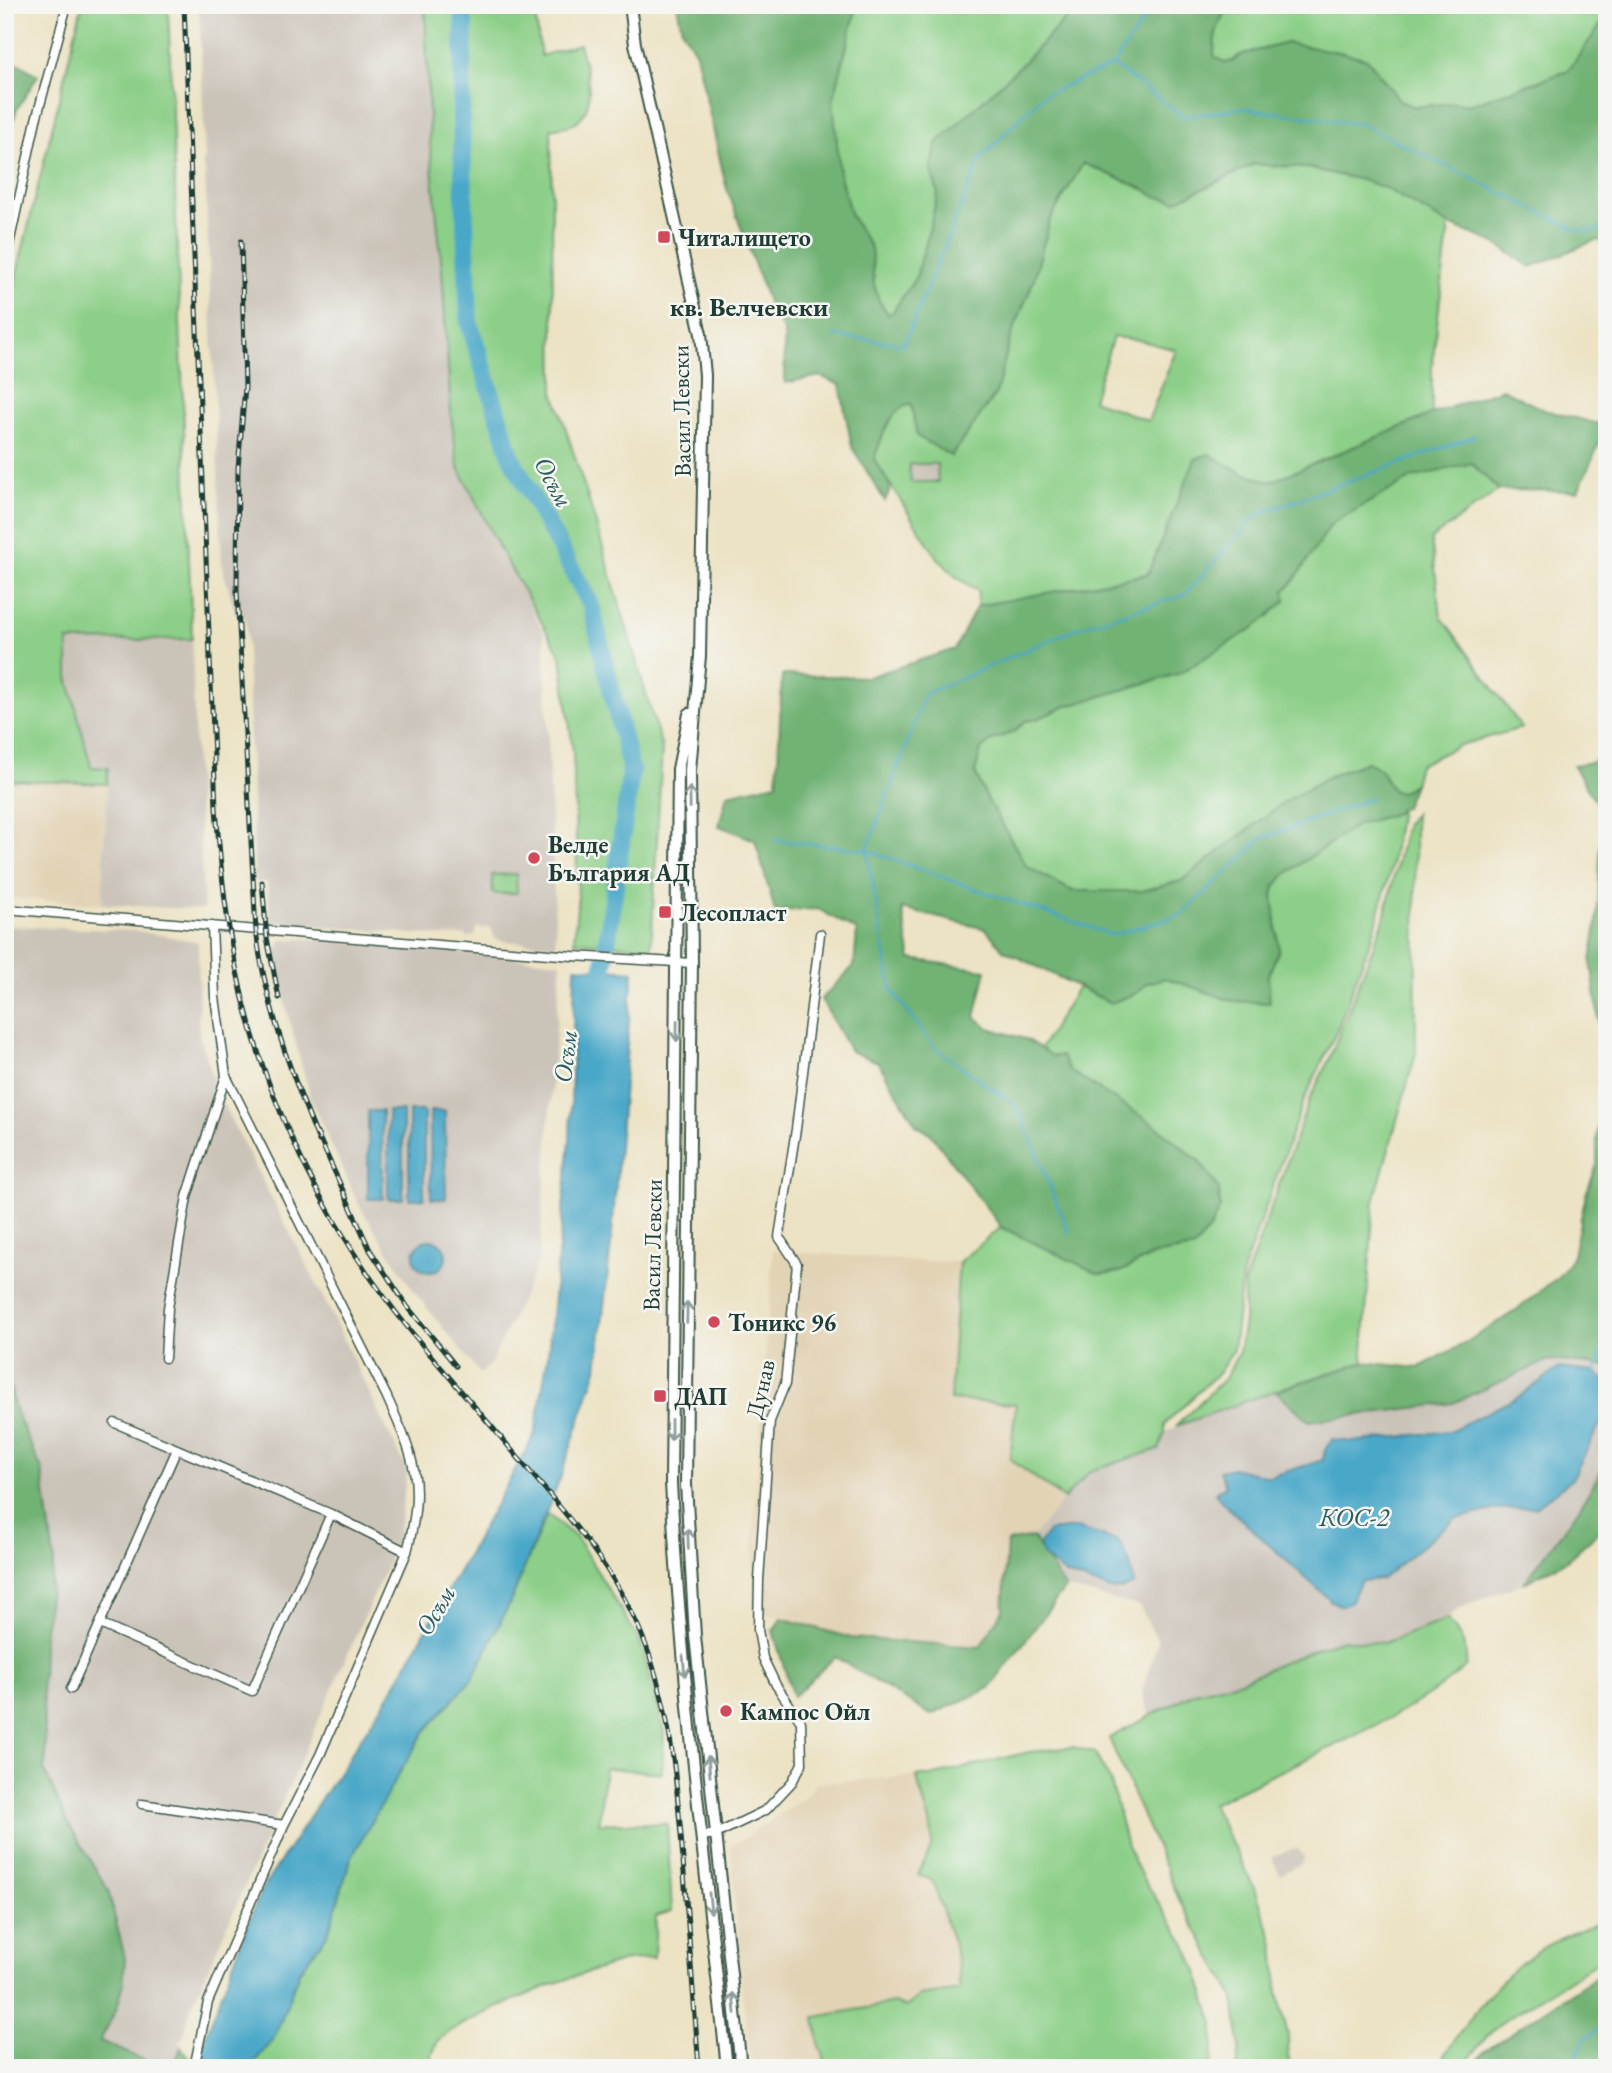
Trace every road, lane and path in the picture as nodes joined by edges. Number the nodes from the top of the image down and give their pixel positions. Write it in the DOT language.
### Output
graph roads {
  1 [pos="67,5"];
  2 [pos="629,5"];
  3 [pos="5,263"];
  4 [pos="700,656"];
  5 [pos="5,909"];
  6 [pos="212,926"];
  7 [pos="820,934"];
  8 [pos="678,962"];
  9 [pos="692,963"];
  10 [pos="226,1076"];
  11 [pos="164,1358"];
  12 [pos="115,1423"];
  13 [pos="177,1449"];
  14 [pos="331,1514"];
  15 [pos="407,1552"];
  16 [pos="100,1624"];
  17 [pos="71,1689"];
  18 [pos="142,1804"];
  19 [pos="284,1825"];
  20 [pos="716,1834"];
  21 [pos="702,1836"];
  22 [pos="194,2068"];
  23 [pos="727,2068"];
  24 [pos="741,2068"];
  1 -- 3 [label="street"];
  2 -- 4 [label="main road, Васил Левски"];
  4 -- 8 [label="main road, Васил Левски"];
  9 -- 4 [label="main road, Васил Левски, one-way"];
  5 -- 6 [label="street"];
  6 -- 8 [label="street"];
  6 -- 10 [label="street"];
  7 -- 20 [label="street, Дунав"];
  8 -- 9 [label="street"];
  8 -- 21 [label="main road, Васил Левски, one-way"];
  20 -- 9 [label="main road, Васил Левски, one-way"];
  10 -- 11 [label="street"];
  10 -- 15 [label="street"];
  12 -- 13 [label="street"];
  13 -- 14 [label="street"];
  13 -- 16 [label="street"];
  14 -- 15 [label="street"];
  14 -- 16 [label="street"];
  15 -- 19 [label="street"];
  16 -- 17 [label="street"];
  18 -- 19 [label="street"];
  19 -- 22 [label="street"];
  20 -- 21 [label="street, Дунав"];
  24 -- 20 [label="main road, Васил Левски, one-way"];
  21 -- 23 [label="main road, Васил Левски, one-way"];
}
